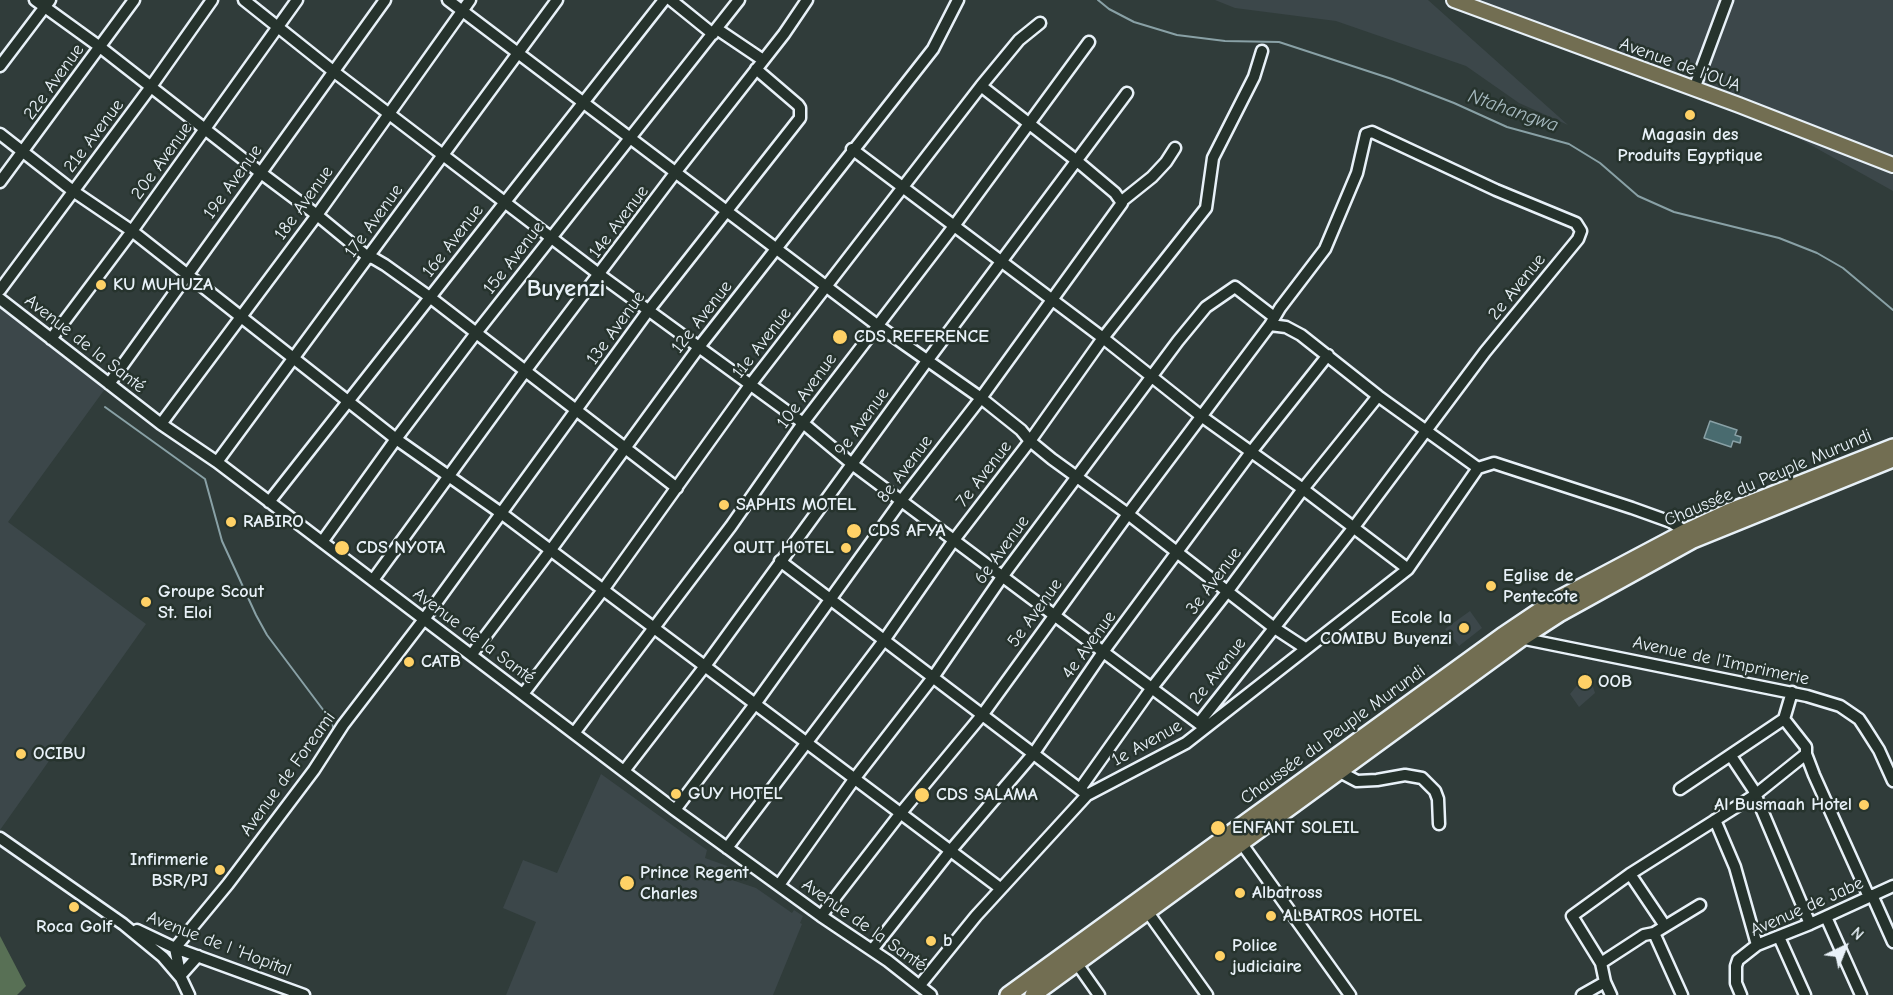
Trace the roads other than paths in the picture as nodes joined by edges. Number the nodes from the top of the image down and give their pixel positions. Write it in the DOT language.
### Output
graph roads {
  1 [pos="35,0"];
  2 [pos="134,0"];
  3 [pos="213,0"];
  4 [pos="244,0"];
  5 [pos="297,0"];
  6 [pos="385,0"];
  7 [pos="448,0"];
  8 [pos="470,0"];
  9 [pos="557,0"];
  10 [pos="664,0"];
  11 [pos="671,0"];
  12 [pos="739,0"];
  13 [pos="807,0"];
  14 [pos="815,0"];
  15 [pos="958,0"];
  16 [pos="1454,0"];
  17 [pos="1727,0"];
  18 [pos="47,4"];
  19 [pos="462,11"];
  20 [pos="1040,23"];
  21 [pos="279,27"];
  22 [pos="715,31"];
  23 [pos="1089,42"];
  24 [pos="100,47"];
  25 [pos="1262,51"];
  26 [pos="518,54"];
  27 [pos="763,60"];
  28 [pos="0,66"];
  29 [pos="333,71"];
  30 [pos="759,72"];
  31 [pos="981,86"];
  32 [pos="150,88"];
  33 [pos="1694,89"];
  34 [pos="1127,93"];
  35 [pos="583,102"];
  36 [pos="389,113"];
  37 [pos="1029,123"];
  38 [pos="205,130"];
  39 [pos="0,134"];
  40 [pos="630,139"];
  41 [pos="1175,148"];
  42 [pos="852,149"];
  43 [pos="24,152"];
  44 [pos="443,155"];
  45 [pos="1077,161"];
  46 [pos="1893,165"];
  47 [pos="675,173"];
  48 [pos="261,174"];
  49 [pos="0,182"];
  50 [pos="903,189"];
  51 [pos="73,191"];
  52 [pos="504,202"];
  53 [pos="1121,204"];
  54 [pos="725,211"];
  55 [pos="317,215"];
  56 [pos="954,225"];
  57 [pos="132,231"];
  58 [pos="551,238"];
  59 [pos="776,249"];
  60 [pos="368,257"];
  61 [pos="1002,262"];
  62 [pos="187,274"];
  63 [pos="600,275"];
  64 [pos="827,287"];
  65 [pos="0,291"];
  66 [pos="0,298"];
  67 [pos="430,298"];
  68 [pos="1053,300"];
  69 [pos="648,311"];
  70 [pos="240,315"];
  71 [pos="1272,321"];
  72 [pos="877,325"];
  73 [pos="476,333"];
  74 [pos="1103,338"];
  75 [pos="51,339"];
  76 [pos="699,347"];
  77 [pos="1328,355"];
  78 [pos="293,358"];
  79 [pos="927,361"];
  80 [pos="526,370"];
  81 [pos="1152,376"];
  82 [pos="109,384"];
  83 [pos="750,385"];
  84 [pos="1378,396"];
  85 [pos="981,398"];
  86 [pos="349,402"];
  87 [pos="576,411"];
  88 [pos="1201,416"];
  89 [pos="803,423"];
  90 [pos="161,424"];
  91 [pos="1426,431"];
  92 [pos="396,439"];
  93 [pos="1030,441"];
  94 [pos="1893,447"];
  95 [pos="623,448"];
  96 [pos="1251,452"];
  97 [pos="1893,459"];
  98 [pos="217,462"];
  99 [pos="852,464"];
  100 [pos="1478,468"];
  101 [pos="448,477"];
  102 [pos="1076,478"];
  103 [pos="676,488"];
  104 [pos="1303,489"];
  105 [pos="901,501"];
  106 [pos="269,502"];
  107 [pos="501,513"];
  108 [pos="1128,514"];
  109 [pos="1354,527"];
  110 [pos="1690,536"];
  111 [pos="954,540"];
  112 [pos="322,542"];
  113 [pos="550,551"];
  114 [pos="1177,553"];
  115 [pos="780,561"];
  116 [pos="1408,569"];
  117 [pos="1002,577"];
  118 [pos="373,580"];
  119 [pos="603,590"];
  120 [pos="1227,592"];
  121 [pos="831,599"];
  122 [pos="1053,616"];
  123 [pos="424,618"];
  124 [pos="1273,627"];
  125 [pos="654,628"];
  126 [pos="1502,636"];
  127 [pos="1522,638"];
  128 [pos="885,639"];
  129 [pos="1305,648"];
  130 [pos="1103,652"];
  131 [pos="472,654"];
  132 [pos="705,666"];
  133 [pos="934,676"];
  134 [pos="1151,689"];
  135 [pos="1792,692"];
  136 [pos="523,694"];
  137 [pos="755,704"];
  138 [pos="983,714"];
  139 [pos="1784,719"];
  140 [pos="1202,726"];
  141 [pos="575,732"];
  142 [pos="807,742"];
  143 [pos="1034,753"];
  144 [pos="1806,754"];
  145 [pos="1731,756"];
  146 [pos="624,771"];
  147 [pos="1340,772"];
  148 [pos="855,778"];
  149 [pos="1893,781"];
  150 [pos="1680,789"];
  151 [pos="1084,792"];
  152 [pos="1755,795"];
  153 [pos="675,810"];
  154 [pos="900,814"];
  155 [pos="1715,820"];
  156 [pos="1439,824"];
  157 [pos="0,838"];
  158 [pos="1238,838"];
  159 [pos="727,848"];
  160 [pos="951,850"];
  161 [pos="1630,874"];
  162 [pos="779,885"];
  163 [pos="1893,886"];
  164 [pos="1000,888"];
  165 [pos="1871,896"];
  166 [pos="1700,905"];
  167 [pos="1147,911"];
  168 [pos="821,916"];
  169 [pos="1826,917"];
  170 [pos="123,924"];
  171 [pos="1810,924"];
  172 [pos="1665,926"];
  173 [pos="1654,933"];
  174 [pos="1779,937"];
  175 [pos="1893,942"];
  176 [pos="1757,945"];
  177 [pos="175,948"];
  178 [pos="872,950"];
  179 [pos="1068,950"];
  180 [pos="198,956"];
  181 [pos="1077,963"];
  182 [pos="1600,963"];
  183 [pos="181,976"];
  184 [pos="1605,982"];
  185 [pos="920,985"];
  186 [pos="189,995"];
  187 [pos="304,995"];
  188 [pos="931,995"];
  189 [pos="1008,995"];
  190 [pos="1033,995"];
  191 [pos="1099,995"];
  192 [pos="1207,995"];
  193 [pos="1349,995"];
  194 [pos="1582,995"];
  195 [pos="1611,995"];
  196 [pos="1682,995"];
  197 [pos="1741,995"];
  198 [pos="1804,995"];
  199 [pos="1861,995"];
  1 -- 18 [label="street"];
  2 -- 24 [label="street, 22e Avenue"];
  3 -- 32 [label="street, 21e Avenue"];
  4 -- 21 [label="street"];
  5 -- 21 [label="street, 20e Avenue"];
  6 -- 29 [label="street, 19e Avenue"];
  7 -- 19 [label="street"];
  8 -- 19 [label="street, 18e Avenue"];
  9 -- 26 [label="street, 17e Avenue"];
  10 -- 35 [label="street, 16e Avenue"];
  11 -- 22 [label="street"];
  12 -- 22 [label="street, 15e Avenue"];
  13 -- 27 [label="street, 14e Avenue"];
  14 -- 30 [label="street"];
  15 -- 42 [label="street, 12e Avenue"];
  16 -- 33 [label="main road, Avenue de l'OUA"];
  17 -- 33 [label="street"];
  18 -- 24 [label="street"];
  18 -- 28 [label="street"];
  19 -- 26 [label="street"];
  19 -- 36 [label="street, 18e Avenue"];
  20 -- 31 [label="street, 11e Avenue"];
  21 -- 29 [label="street"];
  21 -- 38 [label="street, 20e Avenue"];
  22 -- 27 [label="street"];
  22 -- 40 [label="street, 15e Avenue"];
  23 -- 37 [label="street, 10e Avenue"];
  24 -- 32 [label="street"];
  24 -- 43 [label="street, 22e Avenue"];
  25 -- 74 [label="street, 7e Avenue"];
  26 -- 35 [label="street"];
  26 -- 44 [label="street, 17e Avenue"];
  27 -- 30 [label="street, 14e Avenue"];
  29 -- 36 [label="street"];
  29 -- 48 [label="street, 19e Avenue"];
  30 -- 47 [label="street, 14e Avenue"];
  30 -- 54 [label="street, 13e Avenue"];
  31 -- 37 [label="street"];
  31 -- 50 [label="street, 11e Avenue"];
  32 -- 38 [label="street"];
  32 -- 51 [label="street, 21e Avenue"];
  33 -- 46 [label="main road, Avenue de l'OUA"];
  34 -- 45 [label="street, 9e Avenue"];
  35 -- 40 [label="street"];
  35 -- 52 [label="street, 16e Avenue"];
  36 -- 44 [label="street"];
  36 -- 55 [label="street, 18e Avenue"];
  37 -- 45 [label="street"];
  37 -- 56 [label="street, 10e Avenue"];
  38 -- 48 [label="street"];
  38 -- 57 [label="street, 20e Avenue"];
  39 -- 43 [label="street"];
  40 -- 47 [label="street"];
  40 -- 58 [label="street, 15e Avenue"];
  41 -- 53 [label="street, 8e Avenue"];
  42 -- 50 [label="street"];
  42 -- 59 [label="street, 12e Avenue"];
  43 -- 49 [label="street, 22e Avenue"];
  43 -- 51 [label="street"];
  44 -- 52 [label="street"];
  44 -- 60 [label="street, 17e Avenue"];
  45 -- 53 [label="street"];
  45 -- 61 [label="street, 9e Avenue"];
  47 -- 54 [label="street"];
  47 -- 63 [label="street, 14e Avenue"];
  48 -- 55 [label="street"];
  48 -- 62 [label="street, 19e Avenue"];
  50 -- 56 [label="street"];
  50 -- 64 [label="street, 11e Avenue"];
  51 -- 57 [label="street"];
  51 -- 65 [label="street, 21e Avenue"];
  52 -- 58 [label="street"];
  52 -- 67 [label="street, 16e Avenue"];
  53 -- 68 [label="street, 8e Avenue"];
  54 -- 59 [label="street"];
  54 -- 69 [label="street, 13e Avenue"];
  55 -- 60 [label="street"];
  55 -- 70 [label="street, 18e Avenue"];
  56 -- 61 [label="street"];
  56 -- 72 [label="street, 10e Avenue"];
  57 -- 62 [label="street"];
  57 -- 75 [label="street, 20e Avenue"];
  58 -- 63 [label="street"];
  58 -- 73 [label="street, 15e Avenue"];
  59 -- 64 [label="street"];
  59 -- 76 [label="street, 12e Avenue"];
  60 -- 67 [label="street"];
  60 -- 78 [label="street, 17e Avenue"];
  61 -- 68 [label="street"];
  61 -- 79 [label="street, 9e Avenue"];
  62 -- 70 [label="street"];
  62 -- 82 [label="street, 19e Avenue"];
  63 -- 69 [label="street"];
  63 -- 80 [label="street, 14e Avenue"];
  64 -- 72 [label="street"];
  64 -- 83 [label="street, 11e Avenue"];
  66 -- 75 [label="street, Avenue de la Santé"];
  67 -- 73 [label="street"];
  67 -- 86 [label="street, 16e Avenue"];
  68 -- 74 [label="street"];
  68 -- 85 [label="street, 8e Avenue"];
  69 -- 76 [label="street"];
  69 -- 87 [label="street, 13e Avenue"];
  70 -- 78 [label="street"];
  70 -- 90 [label="street, 18e Avenue"];
  71 -- 77 [label="street"];
  71 -- 81 [label="street, 6e Avenue"];
  71 -- 88 [label="street, 5e Avenue"];
  71 -- 91 [label="street, 2e Avenue"];
  72 -- 79 [label="street"];
  72 -- 89 [label="street, 10e Avenue"];
  73 -- 80 [label="street"];
  73 -- 92 [label="street, 15e Avenue"];
  74 -- 81 [label="street"];
  74 -- 93 [label="street, 7e Avenue"];
  75 -- 82 [label="street, Avenue de la Santé"];
  76 -- 83 [label="street"];
  76 -- 95 [label="street, 12e Avenue"];
  77 -- 84 [label="street"];
  77 -- 96 [label="street, 4e Avenue"];
  78 -- 86 [label="street"];
  78 -- 98 [label="street, 17e Avenue"];
  79 -- 85 [label="street"];
  79 -- 99 [label="street, 9e Avenue"];
  80 -- 87 [label="street"];
  80 -- 101 [label="street, 14e Avenue"];
  81 -- 88 [label="street"];
  81 -- 102 [label="street, 6e Avenue"];
  82 -- 90 [label="street, Avenue de la Santé"];
  83 -- 89 [label="street"];
  83 -- 103 [label="street, 11e Avenue"];
  84 -- 91 [label="street"];
  84 -- 104 [label="street, 3e Avenue"];
  85 -- 93 [label="street"];
  85 -- 105 [label="street, 8e Avenue"];
  86 -- 92 [label="street"];
  86 -- 106 [label="street, 16e Avenue"];
  87 -- 95 [label="street"];
  87 -- 107 [label="street, 13e Avenue"];
  88 -- 96 [label="street"];
  88 -- 108 [label="street, 5e Avenue"];
  89 -- 99 [label="street"];
  89 -- 125 [label="street, 10e Avenue"];
  90 -- 98 [label="street, Avenue de la Santé"];
  91 -- 100 [label="street"];
  91 -- 109 [label="street, 2e Avenue"];
  92 -- 101 [label="street"];
  92 -- 112 [label="street, 15e Avenue"];
  93 -- 102 [label="street"];
  93 -- 111 [label="street, 7e Avenue"];
  94 -- 110 [label="highway, Chaussée du Peuple Murundi"];
  95 -- 103 [label="street"];
  95 -- 113 [label="street, 12e Avenue"];
  96 -- 104 [label="street"];
  96 -- 114 [label="street, 4e Avenue"];
  97 -- 110 [label="highway, Chaussée du Peuple Murundi"];
  98 -- 106 [label="street, Avenue de la Santé"];
  99 -- 105 [label="street"];
  99 -- 115 [label="street, 9e Avenue"];
  100 -- 110 [label="street"];
  100 -- 116 [label="street, 1e Avenue"];
  101 -- 107 [label="street"];
  101 -- 118 [label="street, 14e Avenue"];
  102 -- 108 [label="street"];
  102 -- 117 [label="street, 6e Avenue"];
  103 -- 119 [label="street, 11e Avenue"];
  104 -- 109 [label="street"];
  104 -- 120 [label="street, 3e Avenue"];
  105 -- 111 [label="street"];
  105 -- 121 [label="street, 8e Avenue"];
  106 -- 112 [label="street, Avenue de la Santé"];
  107 -- 113 [label="street"];
  107 -- 123 [label="street, 13e Avenue"];
  108 -- 114 [label="street"];
  108 -- 122 [label="street, 5e Avenue"];
  109 -- 116 [label="street"];
  109 -- 124 [label="street, 2e Avenue"];
  110 -- 126 [label="highway, Chaussée du Peuple Murundi"];
  110 -- 127 [label="highway, Chaussée du Peuple Murundi"];
  111 -- 117 [label="street"];
  111 -- 128 [label="street, 7e Avenue"];
  112 -- 118 [label="street, Avenue de la Santé"];
  113 -- 119 [label="street"];
  113 -- 131 [label="street, 12e Avenue"];
  114 -- 120 [label="street"];
  114 -- 130 [label="street, 4e Avenue"];
  115 -- 121 [label="street"];
  115 -- 132 [label="street, 9e Avenue"];
  116 -- 129 [label="street, 1e Avenue"];
  117 -- 122 [label="street"];
  117 -- 133 [label="street, 6e Avenue"];
  118 -- 123 [label="street, Avenue de la Santé"];
  119 -- 125 [label="street"];
  119 -- 136 [label="street, 11e Avenue"];
  120 -- 124 [label="street"];
  120 -- 134 [label="street, 3e Avenue"];
  121 -- 128 [label="street"];
  121 -- 137 [label="street, 8e Avenue"];
  122 -- 130 [label="street"];
  122 -- 138 [label="street, 5e Avenue"];
  123 -- 131 [label="street, Avenue de la Santé"];
  123 -- 177 [label="street, Avenue de Foreami"];
  124 -- 129 [label="street"];
  124 -- 140 [label="street, 2e Avenue"];
  125 -- 132 [label="street"];
  125 -- 141 [label="street, 10e Avenue"];
  126 -- 127 [label="street, Avenue de l'Imprimerie"];
  126 -- 158 [label="highway, Chaussée du Peuple Murundi"];
  127 -- 135 [label="street, Avenue de l'Imprimerie"];
  127 -- 147 [label="highway, Chaussée du Peuple Murundi"];
  128 -- 133 [label="street"];
  128 -- 142 [label="street, 7e Avenue"];
  129 -- 140 [label="street, 1e Avenue"];
  130 -- 134 [label="street"];
  130 -- 143 [label="street, 4e Avenue"];
  131 -- 136 [label="street, Avenue de la Santé"];
  132 -- 137 [label="street"];
  132 -- 146 [label="street, 9e Avenue"];
  133 -- 138 [label="street"];
  133 -- 148 [label="street, 6e Avenue"];
  134 -- 140 [label="street"];
  134 -- 151 [label="street, 3e Avenue"];
  135 -- 139 [label="street"];
  135 -- 149 [label="street, Avenue de l'Imprimerie"];
  136 -- 141 [label="street, Avenue de la Santé"];
  137 -- 142 [label="street"];
  137 -- 153 [label="street, 8e Avenue"];
  138 -- 143 [label="street"];
  138 -- 154 [label="street, 5e Avenue"];
  139 -- 144 [label="street"];
  139 -- 145 [label="street"];
  140 -- 151 [label="street, 1e Avenue"];
  141 -- 146 [label="street, Avenue de la Santé"];
  142 -- 148 [label="street"];
  142 -- 159 [label="street, 7e Avenue"];
  143 -- 151 [label="street"];
  143 -- 160 [label="street, 4e Avenue"];
  144 -- 152 [label="street"];
  144 -- 165 [label="street"];
  145 -- 150 [label="street"];
  145 -- 152 [label="street"];
  146 -- 153 [label="street, Avenue de la Santé"];
  147 -- 156 [label="street"];
  147 -- 158 [label="highway, Chaussée du Peuple Murundi"];
  148 -- 154 [label="street"];
  148 -- 162 [label="street, 6e Avenue"];
  151 -- 164 [label="street, 1e Avenue"];
  152 -- 155 [label="street"];
  152 -- 171 [label="street"];
  153 -- 159 [label="street, Avenue de la Santé"];
  154 -- 160 [label="street"];
  154 -- 168 [label="street, 5e Avenue"];
  155 -- 161 [label="street"];
  155 -- 176 [label="street"];
  157 -- 170 [label="street"];
  158 -- 167 [label="highway, Chaussée du Peuple Murundi"];
  158 -- 179 [label="highway, Chaussée du Peuple Murundi"];
  158 -- 193 [label="street"];
  159 -- 162 [label="street, Avenue de la Santé"];
  160 -- 164 [label="street"];
  160 -- 178 [label="street, 4e Avenue"];
  161 -- 172 [label="street"];
  161 -- 182 [label="street"];
  162 -- 168 [label="street, Avenue de la Santé"];
  163 -- 165 [label="street, Avenue de Jabe"];
  164 -- 185 [label="street, 1e Avenue"];
  165 -- 169 [label="street, Avenue de Jabe"];
  165 -- 175 [label="street"];
  166 -- 172 [label="street"];
  167 -- 181 [label="highway, Chaussée du Peuple Murundi"];
  167 -- 192 [label="street"];
  168 -- 178 [label="street, Avenue de la Santé"];
  169 -- 171 [label="street, Avenue de Jabe"];
  169 -- 199 [label="street"];
  170 -- 177 [label="street, Avenue de l 'Hopital"];
  170 -- 183 [label="street"];
  171 -- 174 [label="street, Avenue de Jabe"];
  172 -- 173 [label="street"];
  173 -- 182 [label="street"];
  173 -- 196 [label="street"];
  174 -- 176 [label="street, Avenue de Jabe"];
  174 -- 198 [label="street"];
  176 -- 197 [label="street, Avenue de Jabe"];
  177 -- 180 [label="street, Avenue de l 'Hopital"];
  177 -- 183 [label="street"];
  178 -- 185 [label="street, Avenue de la Santé"];
  179 -- 181 [label="street"];
  179 -- 189 [label="highway, Chaussée du Peuple Murundi"];
  180 -- 183 [label="street"];
  180 -- 187 [label="street, Avenue de l 'Hopital"];
  181 -- 190 [label="highway, Chaussée du Peuple Murundi"];
  181 -- 191 [label="street"];
  182 -- 184 [label="street"];
  183 -- 186 [label="street"];
  184 -- 194 [label="street"];
  184 -- 195 [label="street"];
  185 -- 188 [label="street, Avenue de la Santé"];
}
